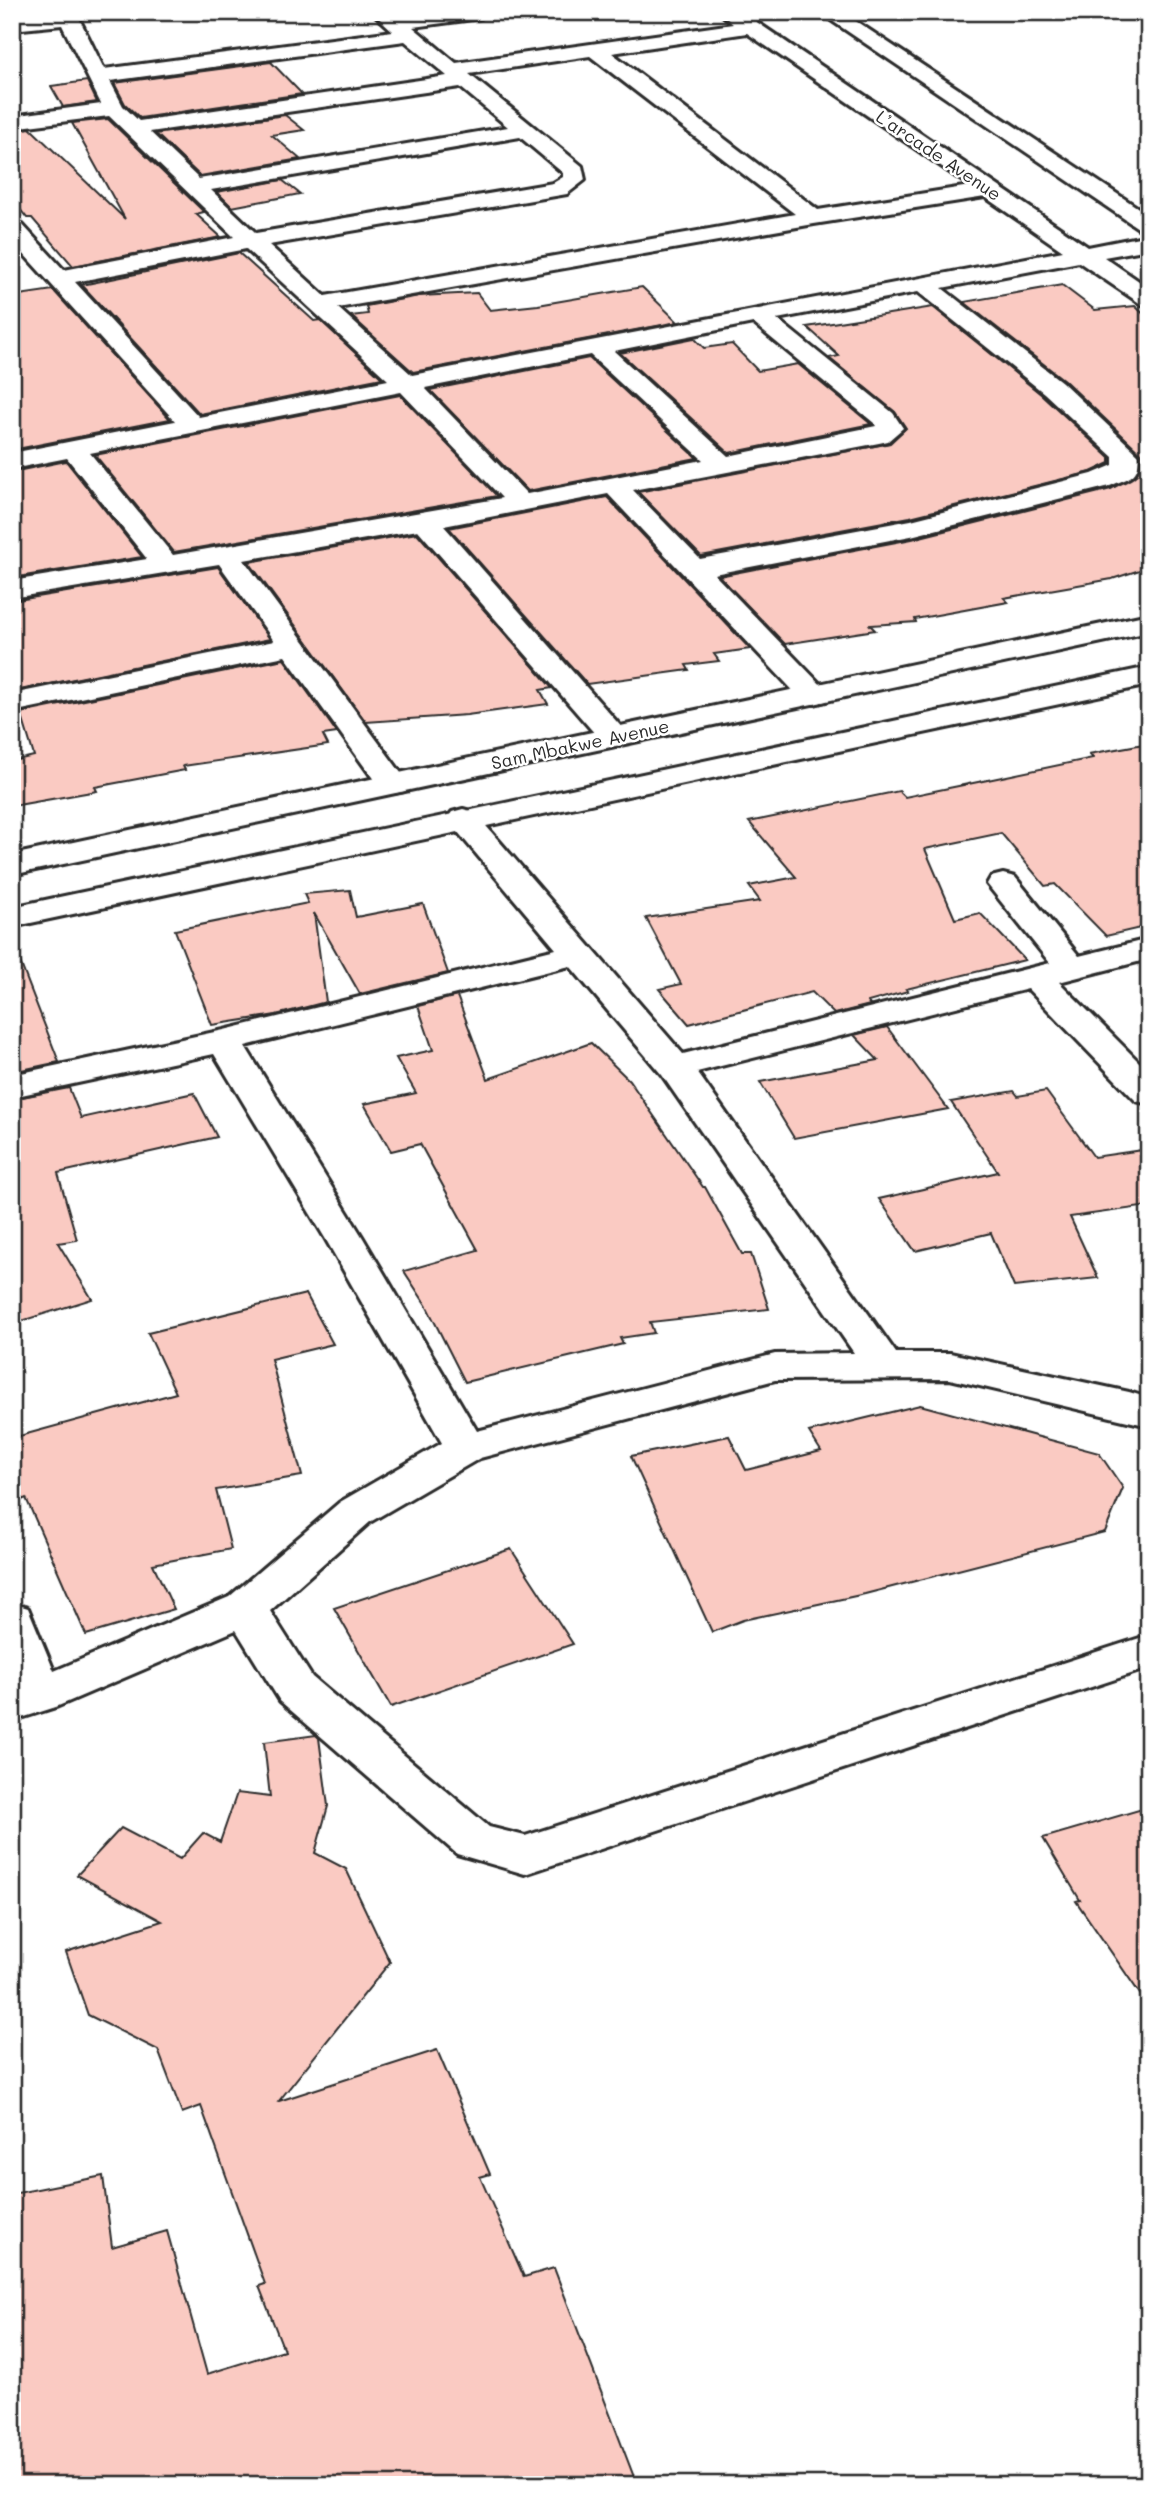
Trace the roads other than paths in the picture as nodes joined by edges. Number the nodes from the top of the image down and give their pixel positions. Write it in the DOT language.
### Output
graph roads {
  1 [pos="481,12"];
  2 [pos="729,12"];
  3 [pos="829,12"];
  4 [pos="68,15"];
  5 [pos="12,24"];
  6 [pos="396,24"];
  7 [pos="751,27"];
  8 [pos="595,50"];
  9 [pos="458,75"];
  10 [pos="98,76"];
  11 [pos="114,109"];
  12 [pos="12,122"];
  13 [pos="135,128"];
  14 [pos="526,130"];
  15 [pos="194,186"];
  16 [pos="990,190"];
  17 [pos="814,217"];
  18 [pos="1149,225"];
  19 [pos="12,227"];
  20 [pos="251,241"];
  21 [pos="1149,242"];
  22 [pos="1085,254"];
  23 [pos="61,278"];
  24 [pos="924,285"];
  25 [pos="1149,299"];
  26 [pos="320,304"];
  27 [pos="758,315"];
  28 [pos="596,347"];
  29 [pos="408,385"];
  30 [pos="192,425"];
  31 [pos="73,449"];
  32 [pos="12,461"];
  33 [pos="722,464"];
  34 [pos="1137,467"];
  35 [pos="613,484"];
  36 [pos="520,502"];
  37 [pos="425,521"];
  38 [pos="226,554"];
  39 [pos="166,564"];
  40 [pos="694,569"];
  41 [pos="12,590"];
  42 [pos="1149,623"];
  43 [pos="292,646"];
  44 [pos="1149,676"];
  45 [pos="814,695"];
  46 [pos="12,703"];
  47 [pos="614,737"];
  48 [pos="393,784"];
  49 [pos="463,820"];
  50 [pos="12,865"];
  51 [pos="1003,884"];
  52 [pos="12,917"];
  53 [pos="1149,949"];
  54 [pos="578,954"];
  55 [pos="1072,969"];
  56 [pos="1036,978"];
  57 [pos="225,1041"];
  58 [pos="675,1067"];
  59 [pos="12,1086"];
  60 [pos="1149,1093"];
  61 [pos="884,1366"];
  62 [pos="1149,1412"];
  63 [pos="466,1448"];
  64 [pos="245,1608"];
  65 [pos="12,1619"];
  66 [pos="1149,1651"];
  67 [pos="26,1700"];
  1 -- 6 [label="street"];
  2 -- 7 [label="street, L’arcade Avenue"];
  3 -- 18 [label="street"];
  4 -- 5 [label="street"];
  4 -- 10 [label="street"];
  6 -- 9 [label="street"];
  6 -- 10 [label="street"];
  7 -- 8 [label="street"];
  7 -- 16 [label="street, L’arcade Avenue"];
  8 -- 9 [label="street"];
  8 -- 17 [label="street"];
  9 -- 13 [label="street"];
  9 -- 14 [label="street"];
  10 -- 11 [label="street"];
  11 -- 12 [label="street"];
  11 -- 13 [label="street"];
  13 -- 15 [label="street"];
  14 -- 15 [label="street"];
  14 -- 20 [label="street"];
  15 -- 20 [label="street"];
  16 -- 17 [label="street"];
  16 -- 22 [label="street, L’arcade Avenue"];
  17 -- 26 [label="street"];
  19 -- 23 [label="street"];
  20 -- 23 [label="street"];
  20 -- 26 [label="street"];
  21 -- 22 [label="street"];
  22 -- 24 [label="street"];
  22 -- 25 [label="street, L’arcade Avenue"];
  23 -- 30 [label="street"];
  24 -- 27 [label="street"];
  24 -- 34 [label="street"];
  26 -- 29 [label="street"];
  27 -- 28 [label="street"];
  27 -- 33 [label="street"];
  28 -- 29 [label="street"];
  28 -- 33 [label="street"];
  29 -- 30 [label="street"];
  29 -- 36 [label="street"];
  30 -- 31 [label="street"];
  31 -- 32 [label="street"];
  31 -- 39 [label="street"];
  33 -- 35 [label="street"];
  34 -- 40 [label="street"];
  35 -- 36 [label="street"];
  35 -- 40 [label="street"];
  36 -- 37 [label="street"];
  37 -- 38 [label="street"];
  37 -- 47 [label="street"];
  38 -- 39 [label="street"];
  38 -- 43 [label="street"];
  39 -- 41 [label="street"];
  40 -- 45 [label="street"];
  42 -- 45 [label="street, Sam Mbakwe Avenue"];
  43 -- 46 [label="street"];
  43 -- 48 [label="street"];
  44 -- 49 [label="street"];
  45 -- 47 [label="street, Sam Mbakwe Avenue"];
  47 -- 48 [label="street, Sam Mbakwe Avenue"];
  48 -- 50 [label="street, Sam Mbakwe Avenue"];
  49 -- 52 [label="street"];
  49 -- 54 [label="street"];
  51 -- 55 [label="street"];
  53 -- 55 [label="street"];
  54 -- 57 [label="street"];
  54 -- 58 [label="street"];
  55 -- 56 [label="street"];
  56 -- 58 [label="street"];
  56 -- 60 [label="street"];
  57 -- 59 [label="street"];
  57 -- 63 [label="street"];
  58 -- 61 [label="street"];
  61 -- 62 [label="street"];
  61 -- 63 [label="street"];
  63 -- 64 [label="street"];
  64 -- 66 [label="street"];
  64 -- 67 [label="street"];
  65 -- 67 [label="street"];
}
